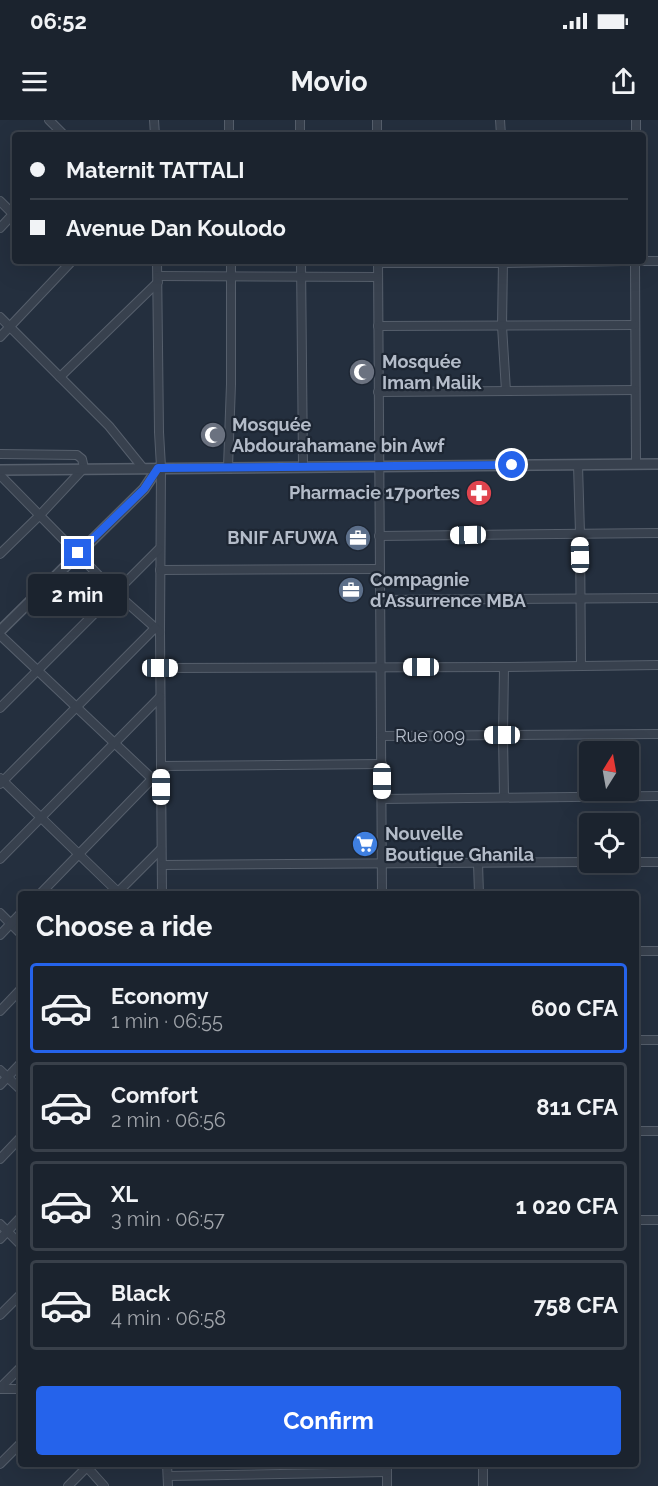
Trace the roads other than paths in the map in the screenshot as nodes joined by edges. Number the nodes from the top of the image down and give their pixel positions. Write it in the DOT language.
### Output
graph roads {
  1 [pos="0,201"];
  2 [pos="12,211"];
  3 [pos="12,215"];
  4 [pos="0,228"];
  5 [pos="69,264"];
  6 [pos="157,264"];
  7 [pos="231,264"];
  8 [pos="301,264"];
  9 [pos="378,264"];
  10 [pos="503,264"];
  11 [pos="635,264"];
  12 [pos="231,276"];
  13 [pos="301,277"];
  14 [pos="378,278"];
  15 [pos="158,279"];
  16 [pos="0,317"];
  17 [pos="635,325"];
  18 [pos="378,326"];
  19 [pos="502,326"];
  20 [pos="11,327"];
  21 [pos="0,337"];
  22 [pos="60,377"];
  23 [pos="635,390"];
  24 [pos="506,391"];
  25 [pos="378,392"];
  26 [pos="0,454"];
  27 [pos="636,464"];
  28 [pos="658,464"];
  29 [pos="578,465"];
  30 [pos="303,466"];
  31 [pos="379,466"];
  32 [pos="159,467"];
  33 [pos="228,467"];
  34 [pos="84,468"];
  35 [pos="143,468"];
  36 [pos="0,473"];
  37 [pos="40,515"];
  38 [pos="580,533"];
  39 [pos="658,533"];
  40 [pos="379,536"];
  41 [pos="159,549"];
  42 [pos="78,553"];
  43 [pos="0,554"];
  44 [pos="379,569"];
  45 [pos="160,570"];
  46 [pos="117,592"];
  47 [pos="581,598"];
  48 [pos="658,598"];
  49 [pos="379,600"];
  50 [pos="157,630"];
  51 [pos="0,631"];
  52 [pos="0,636"];
  53 [pos="581,665"];
  54 [pos="658,665"];
  55 [pos="380,667"];
  56 [pos="504,667"];
  57 [pos="160,668"];
  58 [pos="37,671"];
  59 [pos="160,697"];
  60 [pos="76,707"];
  61 [pos="0,708"];
  62 [pos="658,734"];
  63 [pos="502,735"];
  64 [pos="381,736"];
  65 [pos="115,743"];
  66 [pos="381,764"];
  67 [pos="161,766"];
  68 [pos="152,779"];
  69 [pos="1,781"];
  70 [pos="161,787"];
  71 [pos="658,796"];
  72 [pos="504,797"];
  73 [pos="382,799"];
  74 [pos="42,818"];
  75 [pos="161,849"];
  76 [pos="79,854"];
  77 [pos="0,859"];
  78 [pos="579,862"];
  79 [pos="639,862"];
  80 [pos="658,862"];
  81 [pos="382,863"];
  82 [pos="478,863"];
  83 [pos="162,865"];
  84 [pos="43,891"];
  85 [pos="116,891"];
  86 [pos="120,891"];
  87 [pos="162,891"];
  88 [pos="382,891"];
  89 [pos="479,891"];
  90 [pos="0,913"];
  91 [pos="18,916"];
  92 [pos="11,924"];
  93 [pos="18,931"];
  94 [pos="0,935"];
  95 [pos="639,951"];
  96 [pos="658,951"];
  97 [pos="18,992"];
  98 [pos="0,1011"];
  99 [pos="639,1040"];
  100 [pos="658,1040"];
  101 [pos="18,1066"];
  102 [pos="0,1070"];
  103 [pos="8,1077"];
  104 [pos="0,1085"];
  105 [pos="18,1087"];
  106 [pos="639,1131"];
  107 [pos="658,1131"];
  108 [pos="18,1140"];
  109 [pos="0,1159"];
  110 [pos="18,1220"];
  111 [pos="639,1220"];
  112 [pos="658,1220"];
  113 [pos="0,1224"];
  114 [pos="7,1232"];
  115 [pos="0,1239"];
  116 [pos="18,1242"];
  117 [pos="18,1297"];
  118 [pos="0,1315"];
  119 [pos="18,1370"];
  120 [pos="1,1386"];
  121 [pos="18,1389"];
  122 [pos="18,1446"];
  123 [pos="0,1464"];
  124 [pos="87,1467"];
  125 [pos="89,1467"];
  126 [pos="167,1467"];
  127 [pos="483,1467"];
  128 [pos="387,1468"];
  129 [pos="167,1483"];
  130 [pos="68,1486"];
  131 [pos="104,1486"];
  132 [pos="387,1486"];
  133 [pos="483,1486"];
  1 -- 2 [label="street"];
  3 -- 4 [label="street"];
  5 -- 20 [label="street"];
  6 -- 15 [label="street"];
  7 -- 12 [label="street"];
  8 -- 13 [label="street"];
  9 -- 14 [label="street"];
  10 -- 19 [label="street"];
  11 -- 17 [label="street"];
  12 -- 13 [label="street"];
  12 -- 15 [label="street"];
  12 -- 33 [label="street"];
  13 -- 14 [label="street"];
  13 -- 30 [label="street"];
  14 -- 18 [label="street"];
  15 -- 22 [label="street"];
  15 -- 32 [label="street"];
  16 -- 20 [label="street"];
  17 -- 19 [label="street"];
  17 -- 23 [label="street"];
  18 -- 19 [label="street"];
  18 -- 25 [label="street"];
  19 -- 24 [label="street"];
  20 -- 21 [label="street"];
  20 -- 22 [label="street"];
  22 -- 35 [label="street"];
  23 -- 24 [label="street"];
  23 -- 27 [label="street"];
  24 -- 25 [label="street"];
  25 -- 31 [label="street"];
  26 -- 34 [label="street"];
  27 -- 28 [label="street"];
  27 -- 29 [label="street"];
  29 -- 31 [label="street"];
  29 -- 38 [label="street"];
  30 -- 31 [label="street"];
  30 -- 33 [label="street"];
  31 -- 40 [label="street"];
  32 -- 33 [label="street"];
  32 -- 35 [label="street"];
  32 -- 41 [label="street"];
  32 -- 42 [label="street"];
  34 -- 35 [label="street"];
  34 -- 36 [label="street"];
  34 -- 37 [label="street"];
  36 -- 37 [label="street"];
  37 -- 42 [label="street"];
  37 -- 43 [label="street"];
  38 -- 39 [label="street"];
  38 -- 40 [label="street"];
  38 -- 47 [label="street"];
  40 -- 44 [label="street"];
  41 -- 45 [label="street"];
  41 -- 46 [label="street"];
  42 -- 46 [label="street"];
  42 -- 51 [label="street"];
  44 -- 45 [label="street"];
  44 -- 49 [label="street"];
  45 -- 50 [label="street"];
  46 -- 50 [label="street"];
  46 -- 58 [label="street"];
  47 -- 48 [label="street"];
  47 -- 49 [label="street"];
  47 -- 53 [label="street"];
  49 -- 55 [label="street"];
  50 -- 57 [label="street"];
  50 -- 60 [label="street"];
  52 -- 58 [label="street"];
  53 -- 54 [label="street"];
  53 -- 56 [label="street"];
  55 -- 56 [label="street"];
  55 -- 57 [label="street"];
  55 -- 64 [label="street"];
  56 -- 63 [label="street"];
  57 -- 59 [label="street"];
  58 -- 60 [label="street"];
  58 -- 61 [label="street"];
  59 -- 65 [label="street"];
  59 -- 67 [label="street"];
  60 -- 65 [label="street"];
  60 -- 69 [label="street"];
  62 -- 63 [label="street, Rue 009"];
  63 -- 64 [label="street, Rue 009"];
  63 -- 72 [label="street"];
  64 -- 66 [label="street"];
  65 -- 68 [label="street"];
  65 -- 74 [label="street"];
  66 -- 67 [label="street"];
  66 -- 73 [label="street"];
  67 -- 70 [label="street"];
  68 -- 70 [label="street"];
  68 -- 76 [label="street"];
  69 -- 74 [label="street"];
  70 -- 75 [label="street"];
  71 -- 72 [label="street"];
  72 -- 73 [label="street"];
  73 -- 81 [label="street"];
  74 -- 76 [label="street"];
  74 -- 77 [label="street"];
  75 -- 83 [label="street"];
  75 -- 86 [label="street"];
  76 -- 84 [label="street"];
  76 -- 85 [label="street"];
  78 -- 82 [label="street"];
  79 -- 80 [label="street"];
  81 -- 82 [label="street"];
  81 -- 83 [label="street"];
  81 -- 88 [label="street"];
  82 -- 89 [label="street"];
  83 -- 87 [label="street"];
  90 -- 92 [label="street"];
  91 -- 92 [label="street"];
  92 -- 93 [label="street"];
  92 -- 94 [label="street"];
  95 -- 96 [label="street"];
  97 -- 98 [label="street"];
  99 -- 100 [label="street"];
  101 -- 103 [label="street"];
  102 -- 103 [label="street"];
  103 -- 104 [label="street"];
  103 -- 105 [label="street"];
  106 -- 107 [label="street"];
  108 -- 109 [label="street"];
  110 -- 114 [label="street"];
  111 -- 112 [label="street"];
  113 -- 114 [label="street"];
  114 -- 115 [label="street"];
  114 -- 116 [label="street"];
  117 -- 118 [label="street"];
  119 -- 120 [label="street"];
  120 -- 121 [label="street"];
  122 -- 123 [label="street"];
  124 -- 130 [label="street"];
  125 -- 131 [label="street"];
  126 -- 129 [label="street"];
  127 -- 133 [label="street"];
  128 -- 129 [label="street"];
  128 -- 132 [label="street"];
}
